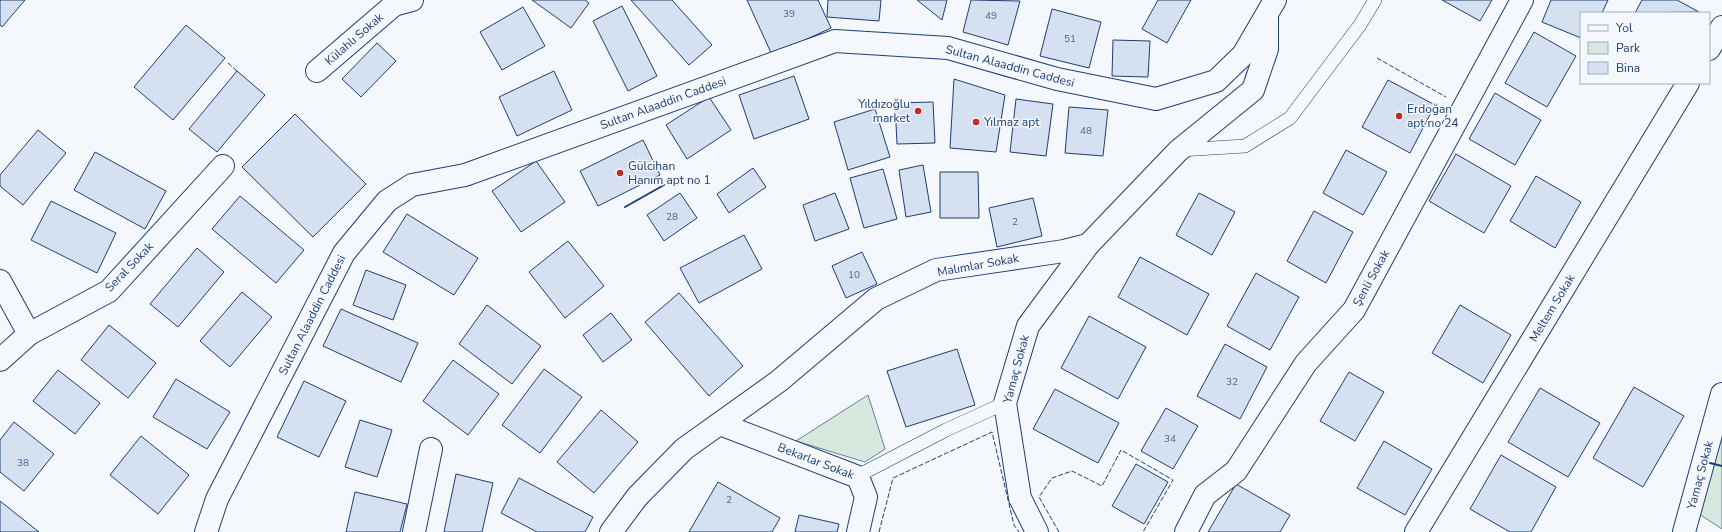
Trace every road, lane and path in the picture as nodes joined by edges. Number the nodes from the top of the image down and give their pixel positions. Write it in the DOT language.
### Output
graph roads {
  1 [pos="412,0"];
  2 [pos="1375,0"];
  3 [pos="1522,0"];
  4 [pos="1271,8"];
  5 [pos="1722,27"];
  6 [pos="1710,47"];
  7 [pos="317,71"];
  8 [pos="1687,84"];
  9 [pos="1178,151"];
  10 [pos="223,166"];
  11 [pos="1088,245"];
  12 [pos="0,281"];
  13 [pos="29,334"];
  14 [pos="0,360"];
  15 [pos="1722,394"];
  16 [pos="1004,403"];
  17 [pos="720,424"];
  18 [pos="431,448"];
  19 [pos="858,477"];
  20 [pos="206,532"];
  21 [pos="414,532"];
  22 [pos="611,532"];
  23 [pos="858,532"];
  24 [pos="1036,532"];
  25 [pos="1186,532"];
  26 [pos="1416,532"];
  27 [pos="1684,532"];
  1 -- 7 [label="street, Külahlı Sokak"];
  2 -- 9 [label="lane"];
  3 -- 25 [label="street, Şenli Sokak"];
  4 -- 9 [label="street"];
  4 -- 20 [label="street, Sultan Alaaddin Caddesi"];
  5 -- 6 [label="street"];
  8 -- 26 [label="street, Meltem Sokak"];
  9 -- 11 [label="street"];
  10 -- 13 [label="street, Seral Sokak"];
  11 -- 16 [label="street, Yamaç Sokak"];
  11 -- 17 [label="street, Malımlar Sokak"];
  12 -- 13 [label="street"];
  13 -- 14 [label="street, Seral Sokak"];
  15 -- 27 [label="street, Yamaç Sokak"];
  16 -- 19 [label="lane"];
  16 -- 24 [label="street, Yamaç Sokak"];
  17 -- 19 [label="street, Bekarlar Sokak"];
  17 -- 22 [label="street, Malımlar Sokak"];
  18 -- 21 [label="street"];
  19 -- 23 [label="street, Bekarlar Sokak"];
}
